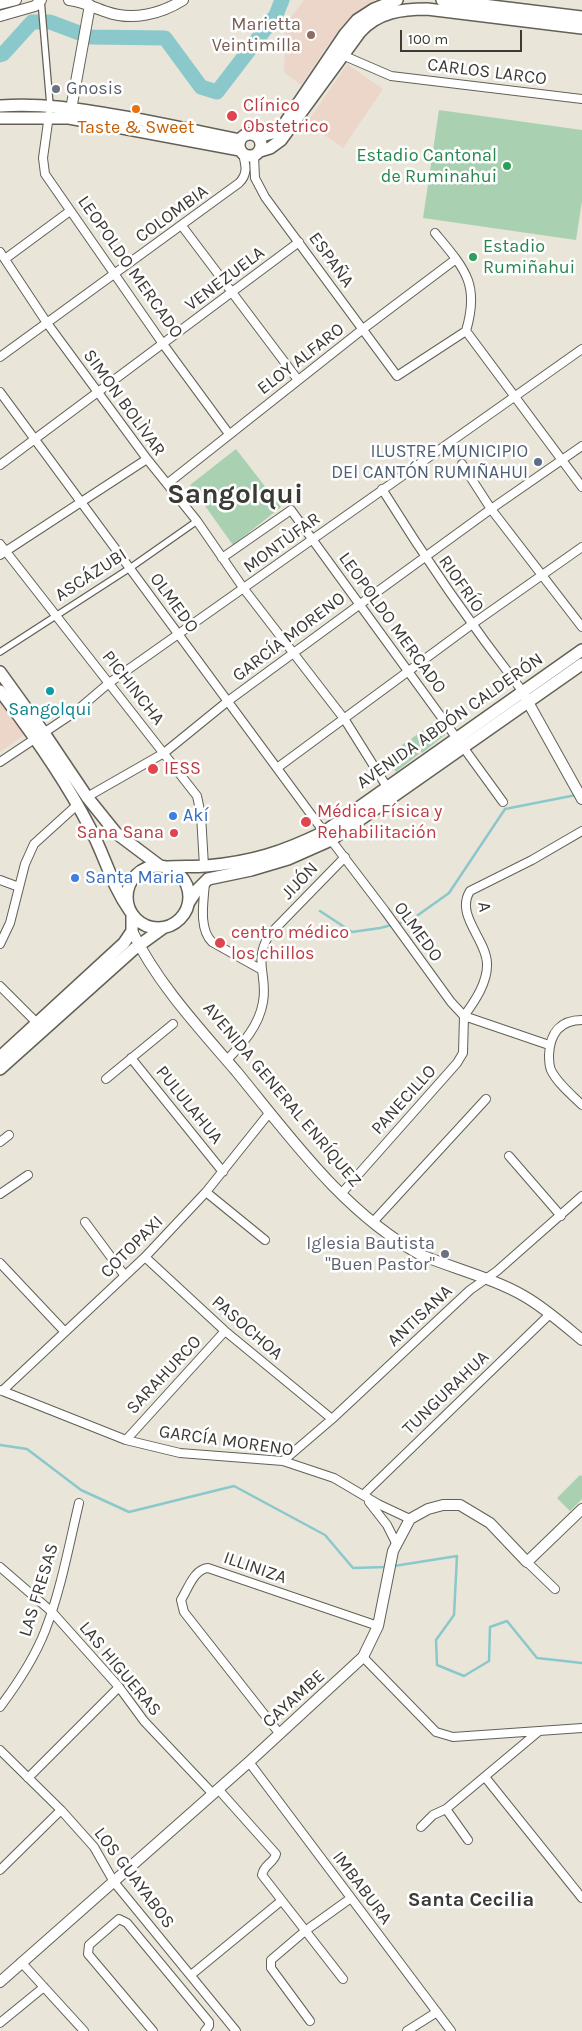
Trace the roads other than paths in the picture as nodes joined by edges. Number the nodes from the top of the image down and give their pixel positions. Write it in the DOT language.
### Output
graph roads {
  1 [pos="16,0"];
  2 [pos="41,0"];
  3 [pos="69,0"];
  4 [pos="183,0"];
  5 [pos="397,0"];
  6 [pos="442,0"];
  7 [pos="0,4"];
  8 [pos="90,5"];
  9 [pos="0,16"];
  10 [pos="582,17"];
  11 [pos="582,28"];
  12 [pos="339,53"];
  13 [pos="582,99"];
  14 [pos="50,105"];
  15 [pos="0,106"];
  16 [pos="70,113"];
  17 [pos="49,117"];
  18 [pos="0,118"];
  19 [pos="258,137"];
  20 [pos="247,150"];
  21 [pos="70,211"];
  22 [pos="182,226"];
  23 [pos="435,234"];
  24 [pos="299,242"];
  25 [pos="0,252"];
  26 [pos="5,259"];
  27 [pos="456,259"];
  28 [pos="114,275"];
  29 [pos="232,292"];
  30 [pos="47,323"];
  31 [pos="363,329"];
  32 [pos="466,331"];
  33 [pos="162,344"];
  34 [pos="582,349"];
  35 [pos="0,357"];
  36 [pos="298,380"];
  37 [pos="0,392"];
  38 [pos="97,392"];
  39 [pos="515,398"];
  40 [pos="230,434"];
  41 [pos="35,439"];
  42 [pos="582,446"];
  43 [pos="147,460"];
  44 [pos="561,460"];
  45 [pos="462,464"];
  46 [pos="0,465"];
  47 [pos="166,484"];
  48 [pos="582,487"];
  49 [pos="382,489"];
  50 [pos="82,503"];
  51 [pos="491,509"];
  52 [pos="197,521"];
  53 [pos="312,540"];
  54 [pos="582,547"];
  55 [pos="2,550"];
  56 [pos="424,557"];
  57 [pos="222,558"];
  58 [pos="130,568"];
  59 [pos="542,575"];
  60 [pos="244,589"];
  61 [pos="359,604"];
  62 [pos="55,616"];
  63 [pos="471,625"];
  64 [pos="582,627"];
  65 [pos="179,635"];
  66 [pos="582,650"];
  67 [pos="0,652"];
  68 [pos="294,654"];
  69 [pos="582,664"];
  70 [pos="407,671"];
  71 [pos="0,672"];
  72 [pos="109,683"];
  73 [pos="0,691"];
  74 [pos="526,696"];
  75 [pos="228,701"];
  76 [pos="345,720"];
  77 [pos="40,736"];
  78 [pos="455,738"];
  79 [pos="462,748"];
  80 [pos="164,753"];
  81 [pos="0,762"];
  82 [pos="277,768"];
  83 [pos="387,787"];
  84 [pos="86,797"];
  85 [pos="582,799"];
  86 [pos="503,802"];
  87 [pos="77,805"];
  88 [pos="582,831"];
  89 [pos="328,836"];
  90 [pos="345,857"];
  91 [pos="164,866"];
  92 [pos="204,866"];
  93 [pos="0,880"];
  94 [pos="205,880"];
  95 [pos="19,887"];
  96 [pos="189,902"];
  97 [pos="131,913"];
  98 [pos="159,930"];
  99 [pos="132,931"];
  100 [pos="0,944"];
  101 [pos="140,944"];
  102 [pos="150,960"];
  103 [pos="262,970"];
  104 [pos="0,986"];
  105 [pos="464,1016"];
  106 [pos="582,1020"];
  107 [pos="37,1023"];
  108 [pos="173,1024"];
  109 [pos="550,1045"];
  110 [pos="0,1057"];
  111 [pos="131,1058"];
  112 [pos="227,1060"];
  113 [pos="0,1070"];
  114 [pos="106,1079"];
  115 [pos="486,1098"];
  116 [pos="582,1106"];
  117 [pos="270,1112"];
  118 [pos="9,1135"];
  119 [pos="0,1142"];
  120 [pos="508,1156"];
  121 [pos="223,1172"];
  122 [pos="28,1175"];
  123 [pos="206,1192"];
  124 [pos="0,1194"];
  125 [pos="341,1194"];
  126 [pos="582,1196"];
  127 [pos="561,1216"];
  128 [pos="85,1222"];
  129 [pos="373,1222"];
  130 [pos="264,1240"];
  131 [pos="145,1257"];
  132 [pos="0,1263"];
  133 [pos="125,1276"];
  134 [pos="484,1279"];
  135 [pos="550,1314"];
  136 [pos="225,1331"];
  137 [pos="66,1332"];
  138 [pos="582,1340"];
  139 [pos="1,1390"];
  140 [pos="332,1420"];
  141 [pos="126,1440"];
  142 [pos="283,1461"];
  143 [pos="363,1495"];
  144 [pos="79,1502"];
  145 [pos="582,1509"];
  146 [pos="410,1519"];
  147 [pos="395,1547"];
  148 [pos="527,1562"];
  149 [pos="0,1567"];
  150 [pos="556,1589"];
  151 [pos="52,1612"];
  152 [pos="378,1626"];
  153 [pos="363,1657"];
  154 [pos="119,1687"];
  155 [pos="0,1707"];
  156 [pos="582,1728"];
  157 [pos="538,1732"];
  158 [pos="280,1733"];
  159 [pos="0,1750"];
  160 [pos="249,1762"];
  161 [pos="485,1777"];
  162 [pos="28,1778"];
  163 [pos="215,1791"];
  164 [pos="446,1809"];
  165 [pos="61,1810"];
  166 [pos="421,1827"];
  167 [pos="468,1840"];
  168 [pos="0,1870"];
  169 [pos="114,1882"];
  170 [pos="351,1898"];
  171 [pos="582,1898"];
  172 [pos="281,1901"];
  173 [pos="305,1931"];
  174 [pos="21,1962"];
  175 [pos="182,1964"];
  176 [pos="170,1974"];
  177 [pos="191,1975"];
  178 [pos="344,1979"];
  179 [pos="0,1982"];
  180 [pos="44,1987"];
  181 [pos="437,2012"];
  182 [pos="310,2021"];
  183 [pos="0,2024"];
  184 [pos="84,2031"];
  185 [pos="153,2031"];
  186 [pos="205,2031"];
  187 [pos="236,2031"];
  188 [pos="407,2031"];
  189 [pos="451,2031"];
  1 -- 7 [label="street"];
  2 -- 9 [label="street"];
  2 -- 14 [label="street"];
  3 -- 8 [label="street"];
  4 -- 8 [label="street"];
  5 -- 12 [label="main road"];
  6 -- 10 [label="main road"];
  8 -- 16 [label="street"];
  11 -- 12 [label="main road"];
  12 -- 13 [label="street, CARLOS LARCO"];
  12 -- 19 [label="main road"];
  12 -- 20 [label="main road"];
  14 -- 15 [label="main road"];
  14 -- 16 [label="main road"];
  14 -- 17 [label="street, LEOPOLDO MERCADO"];
  16 -- 17 [label="main road"];
  16 -- 20 [label="main road"];
  17 -- 18 [label="main road"];
  17 -- 21 [label="street, LEOPOLDO MERCADO"];
  19 -- 20 [label="main road"];
  19 -- 20 [label="main road"];
  20 -- 22 [label="street, COLOMBIA"];
  20 -- 24 [label="street, ESPAÑA"];
  21 -- 26 [label="street"];
  21 -- 28 [label="street, LEOPOLDO MERCADO"];
  22 -- 28 [label="street, COLOMBIA"];
  22 -- 29 [label="street"];
  23 -- 27 [label="street"];
  24 -- 29 [label="street, VENEZUELA"];
  24 -- 31 [label="street, ESPAÑA"];
  25 -- 26 [label="street, SIMON BOLÌVAR"];
  26 -- 30 [label="street, SIMON BOLÌVAR"];
  27 -- 31 [label="street, ELOY ALFARO"];
  27 -- 32 [label="street"];
  28 -- 30 [label="street, COLOMBIA"];
  28 -- 33 [label="street, LEOPOLDO MERCADO"];
  29 -- 33 [label="street, VENEZUELA"];
  29 -- 36 [label="street"];
  30 -- 35 [label="street, COLOMBIA"];
  30 -- 38 [label="street, SIMON BOLÌVAR"];
  31 -- 32 [label="street, ESPAÑA"];
  31 -- 36 [label="street, ELOY ALFARO"];
  32 -- 39 [label="street"];
  33 -- 38 [label="street, VENEZUELA"];
  33 -- 40 [label="street, LEOPOLDO MERCADO"];
  34 -- 39 [label="street, MONTÙFAR"];
  36 -- 40 [label="street, ELOY ALFARO"];
  37 -- 41 [label="street, OLMEDO"];
  38 -- 41 [label="street, VENEZUELA"];
  38 -- 43 [label="street, SIMON BOLÌVAR"];
  39 -- 44 [label="street"];
  39 -- 49 [label="street, MONTÙFAR"];
  40 -- 47 [label="street, ELOY ALFARO"];
  41 -- 46 [label="street, VENEZUELA"];
  41 -- 50 [label="street, OLMEDO"];
  42 -- 44 [label="street, GARCÍA MORENO"];
  43 -- 47 [label="street, SIMON BOLÌVAR"];
  43 -- 50 [label="street"];
  44 -- 48 [label="street"];
  44 -- 51 [label="street, GARCÍA MORENO"];
  45 -- 51 [label="street"];
  47 -- 52 [label="street, SIMON BOLÌVAR"];
  49 -- 53 [label="street, MONTÙFAR"];
  49 -- 56 [label="street, RIOFRÍO"];
  50 -- 55 [label="street"];
  50 -- 58 [label="street, OLMEDO"];
  51 -- 56 [label="street, GARCÍA MORENO"];
  51 -- 59 [label="street"];
  52 -- 57 [label="street, SIMON BOLÌVAR"];
  52 -- 58 [label="street, ASCÁZUBI"];
  53 -- 57 [label="street, LEOPOLDO MERCADO"];
  53 -- 60 [label="street, MONTÙFAR"];
  53 -- 61 [label="street, LEOPOLDO MERCADO"];
  54 -- 59 [label="street"];
  55 -- 62 [label="street, PICHINCHA"];
  56 -- 61 [label="street, GARCÍA MORENO"];
  56 -- 63 [label="street, RIOFRÍO"];
  57 -- 60 [label="street, SIMON BOLÌVAR"];
  58 -- 62 [label="street, ASCÁZUBI"];
  58 -- 65 [label="street, OLMEDO"];
  59 -- 63 [label="street"];
  59 -- 64 [label="street"];
  60 -- 65 [label="street, MONTÙFAR"];
  60 -- 68 [label="street, SIMON BOLÌVAR"];
  61 -- 68 [label="street, GARCÍA MORENO"];
  61 -- 70 [label="street, LEOPOLDO MERCADO"];
  62 -- 67 [label="street, ASCÁZUBI"];
  62 -- 72 [label="street, PICHINCHA"];
  63 -- 70 [label="street"];
  63 -- 74 [label="street, RIOFRÍO"];
  65 -- 72 [label="street, MONTÙFAR"];
  65 -- 75 [label="street, OLMEDO"];
  66 -- 74 [label="main road, AVENIDA ABDÓN CALDERÓN"];
  68 -- 75 [label="street, GARCÍA MORENO"];
  68 -- 76 [label="street, SIMON BOLÌVAR"];
  69 -- 74 [label="main road, AVENIDA ABDÓN CALDERÓN"];
  70 -- 76 [label="street"];
  70 -- 78 [label="street, LEOPOLDO MERCADO"];
  71 -- 77 [label="main road"];
  72 -- 77 [label="street, MONTÙFAR"];
  72 -- 80 [label="street, PICHINCHA"];
  73 -- 77 [label="main road"];
  74 -- 78 [label="main road, AVENIDA ABDÓN CALDERÓN"];
  74 -- 79 [label="main road, AVENIDA ABDÓN CALDERÓN"];
  74 -- 85 [label="street"];
  75 -- 80 [label="street, GARCÍA MORENO"];
  75 -- 82 [label="street, OLMEDO"];
  76 -- 82 [label="street"];
  76 -- 83 [label="street, SIMON BOLÌVAR"];
  77 -- 81 [label="street, MONTÙFAR"];
  77 -- 84 [label="main road"];
  77 -- 87 [label="main road"];
  78 -- 79 [label="street, LEOPOLDO MERCADO"];
  78 -- 83 [label="main road, AVENIDA ABDÓN CALDERÓN"];
  79 -- 86 [label="street, LEOPOLDO MERCADO"];
  79 -- 89 [label="main road, AVENIDA ABDÓN CALDERÓN"];
  80 -- 84 [label="street, GARCÍA MORENO"];
  80 -- 92 [label="street, PICHINCHA"];
  82 -- 89 [label="street, OLMEDO"];
  83 -- 89 [label="main road, AVENIDA ABDÓN CALDERÓN"];
  84 -- 91 [label="main road"];
  87 -- 95 [label="street"];
  87 -- 97 [label="main road"];
  88 -- 105 [label="street, A"];
  89 -- 90 [label="street, OLMEDO"];
  89 -- 92 [label="main road, AVENIDA ABDÓN CALDERÓN"];
  89 -- 94 [label="main road, AVENIDA ABDÓN CALDERÓN"];
  90 -- 103 [label="street, JIJÓN"];
  90 -- 105 [label="street, OLMEDO"];
  91 -- 92 [label="main road, AVENIDA ABDÓN CALDERÓN"];
  91 -- 96 [label="main road"];
  91 -- 97 [label="main road"];
  93 -- 95 [label="street"];
  94 -- 96 [label="main road"];
  94 -- 103 [label="street"];
  95 -- 100 [label="street"];
  96 -- 98 [label="main road"];
  97 -- 98 [label="main road"];
  97 -- 99 [label="main road"];
  98 -- 101 [label="main road"];
  98 -- 102 [label="street"];
  99 -- 101 [label="street, AVENIDA GENERAL ENRÍQUEZ"];
  99 -- 107 [label="main road"];
  101 -- 102 [label="street, AVENIDA GENERAL ENRÍQUEZ"];
  101 -- 113 [label="main road"];
  102 -- 112 [label="street, AVENIDA GENERAL ENRÍQUEZ"];
  103 -- 112 [label="street, JIJÓN"];
  104 -- 107 [label="street"];
  105 -- 109 [label="street"];
  105 -- 125 [label="street, PANECILLO"];
  106 -- 109 [label="street"];
  107 -- 110 [label="main road"];
  108 -- 111 [label="street"];
  109 -- 116 [label="street"];
  111 -- 114 [label="street"];
  111 -- 121 [label="street, PULULAHUA"];
  112 -- 117 [label="street, AVENIDA GENERAL ENRÍQUEZ"];
  115 -- 129 [label="street"];
  117 -- 121 [label="street, COTOPAXI"];
  117 -- 125 [label="street, AVENIDA GENERAL ENRÍQUEZ"];
  118 -- 119 [label="street"];
  120 -- 127 [label="street"];
  121 -- 123 [label="street, COTOPAXI"];
  122 -- 124 [label="street"];
  123 -- 130 [label="street"];
  123 -- 131 [label="street, COTOPAXI"];
  125 -- 129 [label="street, AVENIDA GENERAL ENRÍQUEZ"];
  126 -- 127 [label="street, ANTISANA"];
  127 -- 134 [label="street, ANTISANA"];
  128 -- 133 [label="street"];
  129 -- 134 [label="street, AVENIDA GENERAL ENRÍQUEZ"];
  131 -- 133 [label="street, COTOPAXI"];
  131 -- 136 [label="street, PASOCHOA"];
  132 -- 137 [label="street"];
  133 -- 137 [label="street, COTOPAXI"];
  134 -- 135 [label="street, AVENIDA GENERAL ENRÍQUEZ"];
  134 -- 140 [label="street, ANTISANA"];
  135 -- 138 [label="street, AVENIDA GENERAL ENRÍQUEZ"];
  135 -- 143 [label="street, TUNGURAHUA"];
  136 -- 140 [label="street, PASOCHOA"];
  136 -- 141 [label="street, SARAHURCO"];
  137 -- 139 [label="street, COTOPAXI"];
  139 -- 141 [label="street, GARCÍA MORENO"];
  140 -- 142 [label="street, ANTISANA"];
  141 -- 142 [label="street, GARCÍA MORENO"];
  142 -- 143 [label="street, GARCÍA MORENO"];
  143 -- 146 [label="street, GARCÍA MORENO"];
  143 -- 147 [label="street, GARCÍA MORENO"];
  144 -- 151 [label="street, LAS FRESAS"];
  145 -- 148 [label="street"];
  146 -- 147 [label="street, CAYAMBE"];
  146 -- 148 [label="street"];
  147 -- 152 [label="street, CAYAMBE"];
  148 -- 150 [label="street"];
  149 -- 151 [label="street, LAS HIGUERAS"];
  151 -- 154 [label="street, LAS HIGUERAS"];
  151 -- 155 [label="street, LAS FRESAS"];
  152 -- 153 [label="street, CAYAMBE"];
  152 -- 158 [label="street, ILLINIZA"];
  153 -- 157 [label="street"];
  153 -- 158 [label="street, CAYAMBE"];
  154 -- 162 [label="street"];
  154 -- 163 [label="street, LAS HIGUERAS"];
  156 -- 157 [label="street"];
  157 -- 161 [label="street"];
  158 -- 160 [label="street, CAYAMBE"];
  159 -- 162 [label="street, LOS GUAYABOS"];
  160 -- 163 [label="street, CAYAMBE"];
  160 -- 170 [label="street, IMBABURA"];
  161 -- 164 [label="street"];
  161 -- 171 [label="street"];
  162 -- 165 [label="street, LOS GUAYABOS"];
  163 -- 169 [label="street, CAYAMBE"];
  163 -- 172 [label="street, LAS HIGUERAS"];
  164 -- 166 [label="street"];
  164 -- 167 [label="street"];
  165 -- 168 [label="street"];
  165 -- 169 [label="street, LOS GUAYABOS"];
  169 -- 174 [label="street, CAYAMBE"];
  169 -- 175 [label="street, LOS GUAYABOS"];
  170 -- 173 [label="street"];
  170 -- 181 [label="street, IMBABURA"];
  172 -- 173 [label="street"];
  172 -- 177 [label="street"];
  173 -- 178 [label="street"];
  173 -- 182 [label="street"];
  174 -- 179 [label="street, CAYAMBE"];
  174 -- 180 [label="street"];
  175 -- 176 [label="street"];
  175 -- 177 [label="street, LOS GUAYABOS"];
  176 -- 185 [label="street"];
  176 -- 186 [label="street"];
  177 -- 187 [label="street, LOS GUAYABOS"];
  180 -- 183 [label="street"];
  180 -- 184 [label="street"];
  181 -- 188 [label="street"];
  181 -- 189 [label="street, IMBABURA"];
}
